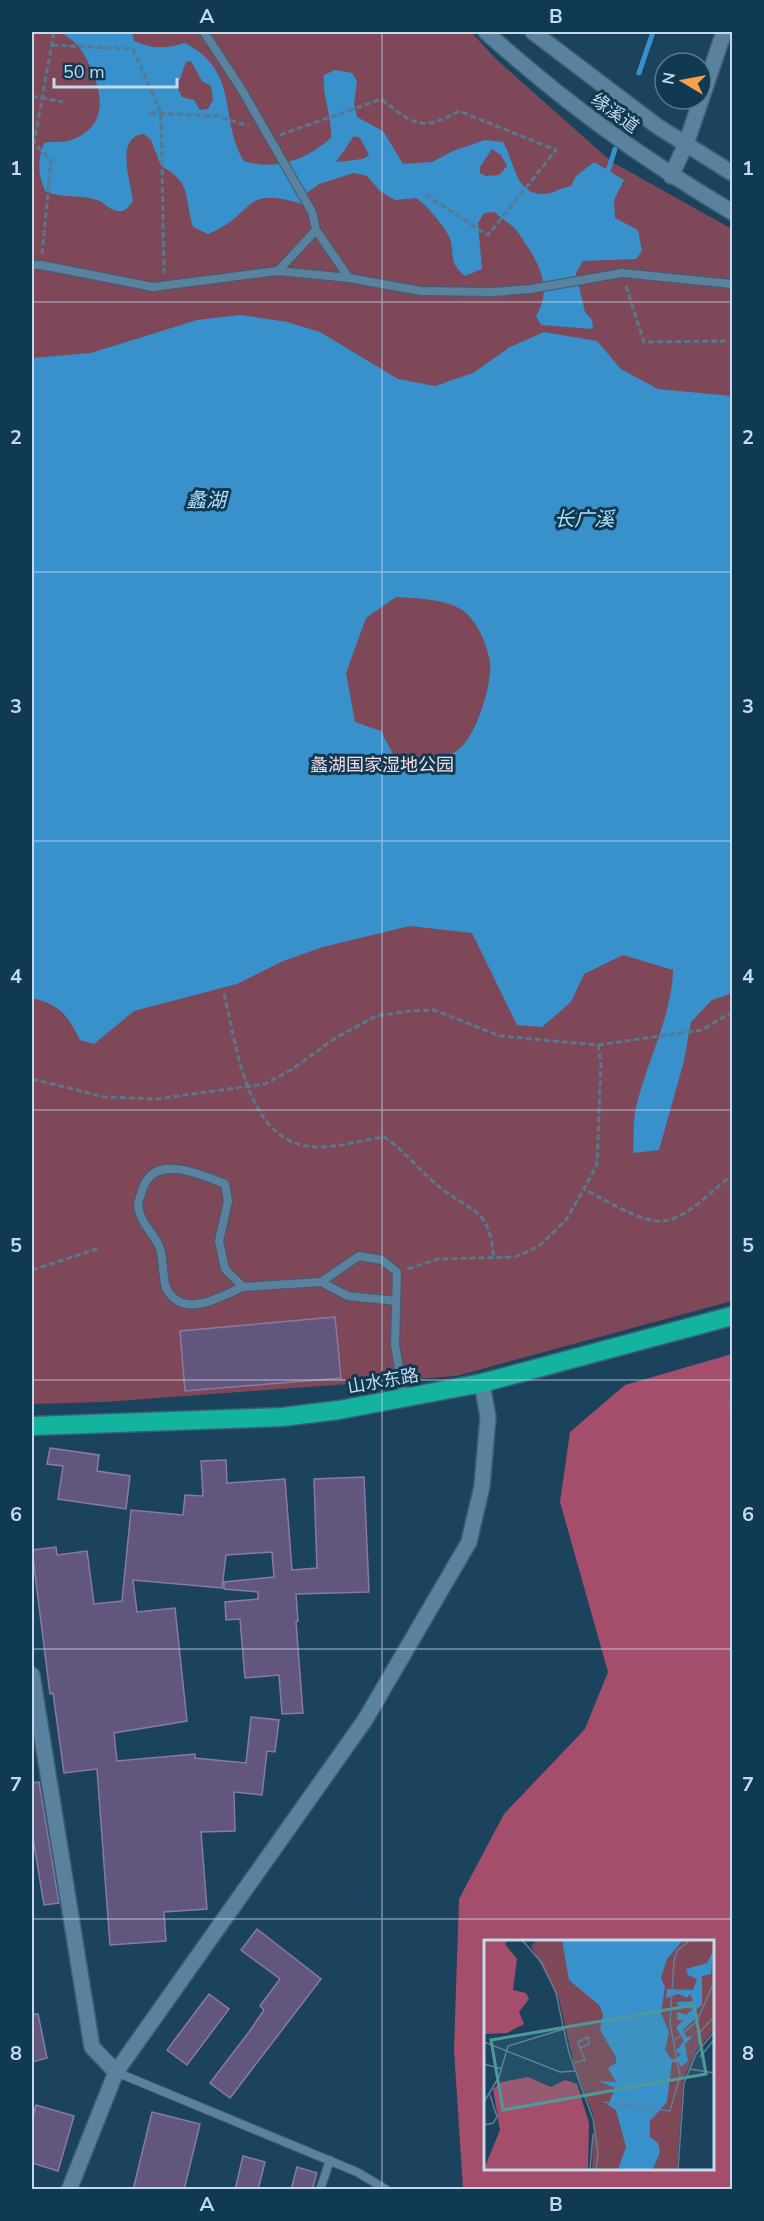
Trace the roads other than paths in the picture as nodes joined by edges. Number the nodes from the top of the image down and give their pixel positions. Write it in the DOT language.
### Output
graph roads {
  1 [pos="204,32"];
  2 [pos="486,32"];
  3 [pos="533,32"];
  4 [pos="724,32"];
  5 [pos="686,144"];
  6 [pos="732,173"];
  7 [pos="671,176"];
  8 [pos="732,212"];
  9 [pos="316,230"];
  10 [pos="32,266"];
  11 [pos="278,270"];
  12 [pos="349,278"];
  13 [pos="732,284"];
  14 [pos="321,1281"];
  15 [pos="243,1287"];
  16 [pos="396,1301"];
  17 [pos="732,1316"];
  18 [pos="482,1383"];
  19 [pos="404,1399"];
  20 [pos="32,1426"];
  21 [pos="32,1675"];
  22 [pos="116,2072"];
  23 [pos="330,2160"];
  24 [pos="69,2190"];
  25 [pos="321,2190"];
  26 [pos="387,2190"];
  1 -- 9 [label="lane"];
  2 -- 7 [label="street, 缘溪道"];
  3 -- 5 [label="street, 缘溪道"];
  4 -- 5 [label="street"];
  5 -- 6 [label="street, 缘溪道"];
  5 -- 7 [label="street"];
  7 -- 8 [label="street, 缘溪道"];
  9 -- 11 [label="lane"];
  9 -- 12 [label="lane"];
  10 -- 11 [label="lane"];
  11 -- 12 [label="lane"];
  12 -- 13 [label="lane"];
  14 -- 15 [label="lane"];
  14 -- 16 [label="lane"];
  14 -- 16 [label="lane"];
  15 -- 15 [label="lane"];
  16 -- 19 [label="lane"];
  17 -- 18 [label="highway, 山水东路"];
  18 -- 19 [label="highway, 山水东路"];
  18 -- 22 [label="street"];
  19 -- 20 [label="highway, 山水东路"];
  21 -- 22 [label="street"];
  22 -- 23 [label="lane"];
  22 -- 24 [label="street"];
  23 -- 25 [label="lane"];
  23 -- 26 [label="lane"];
}
